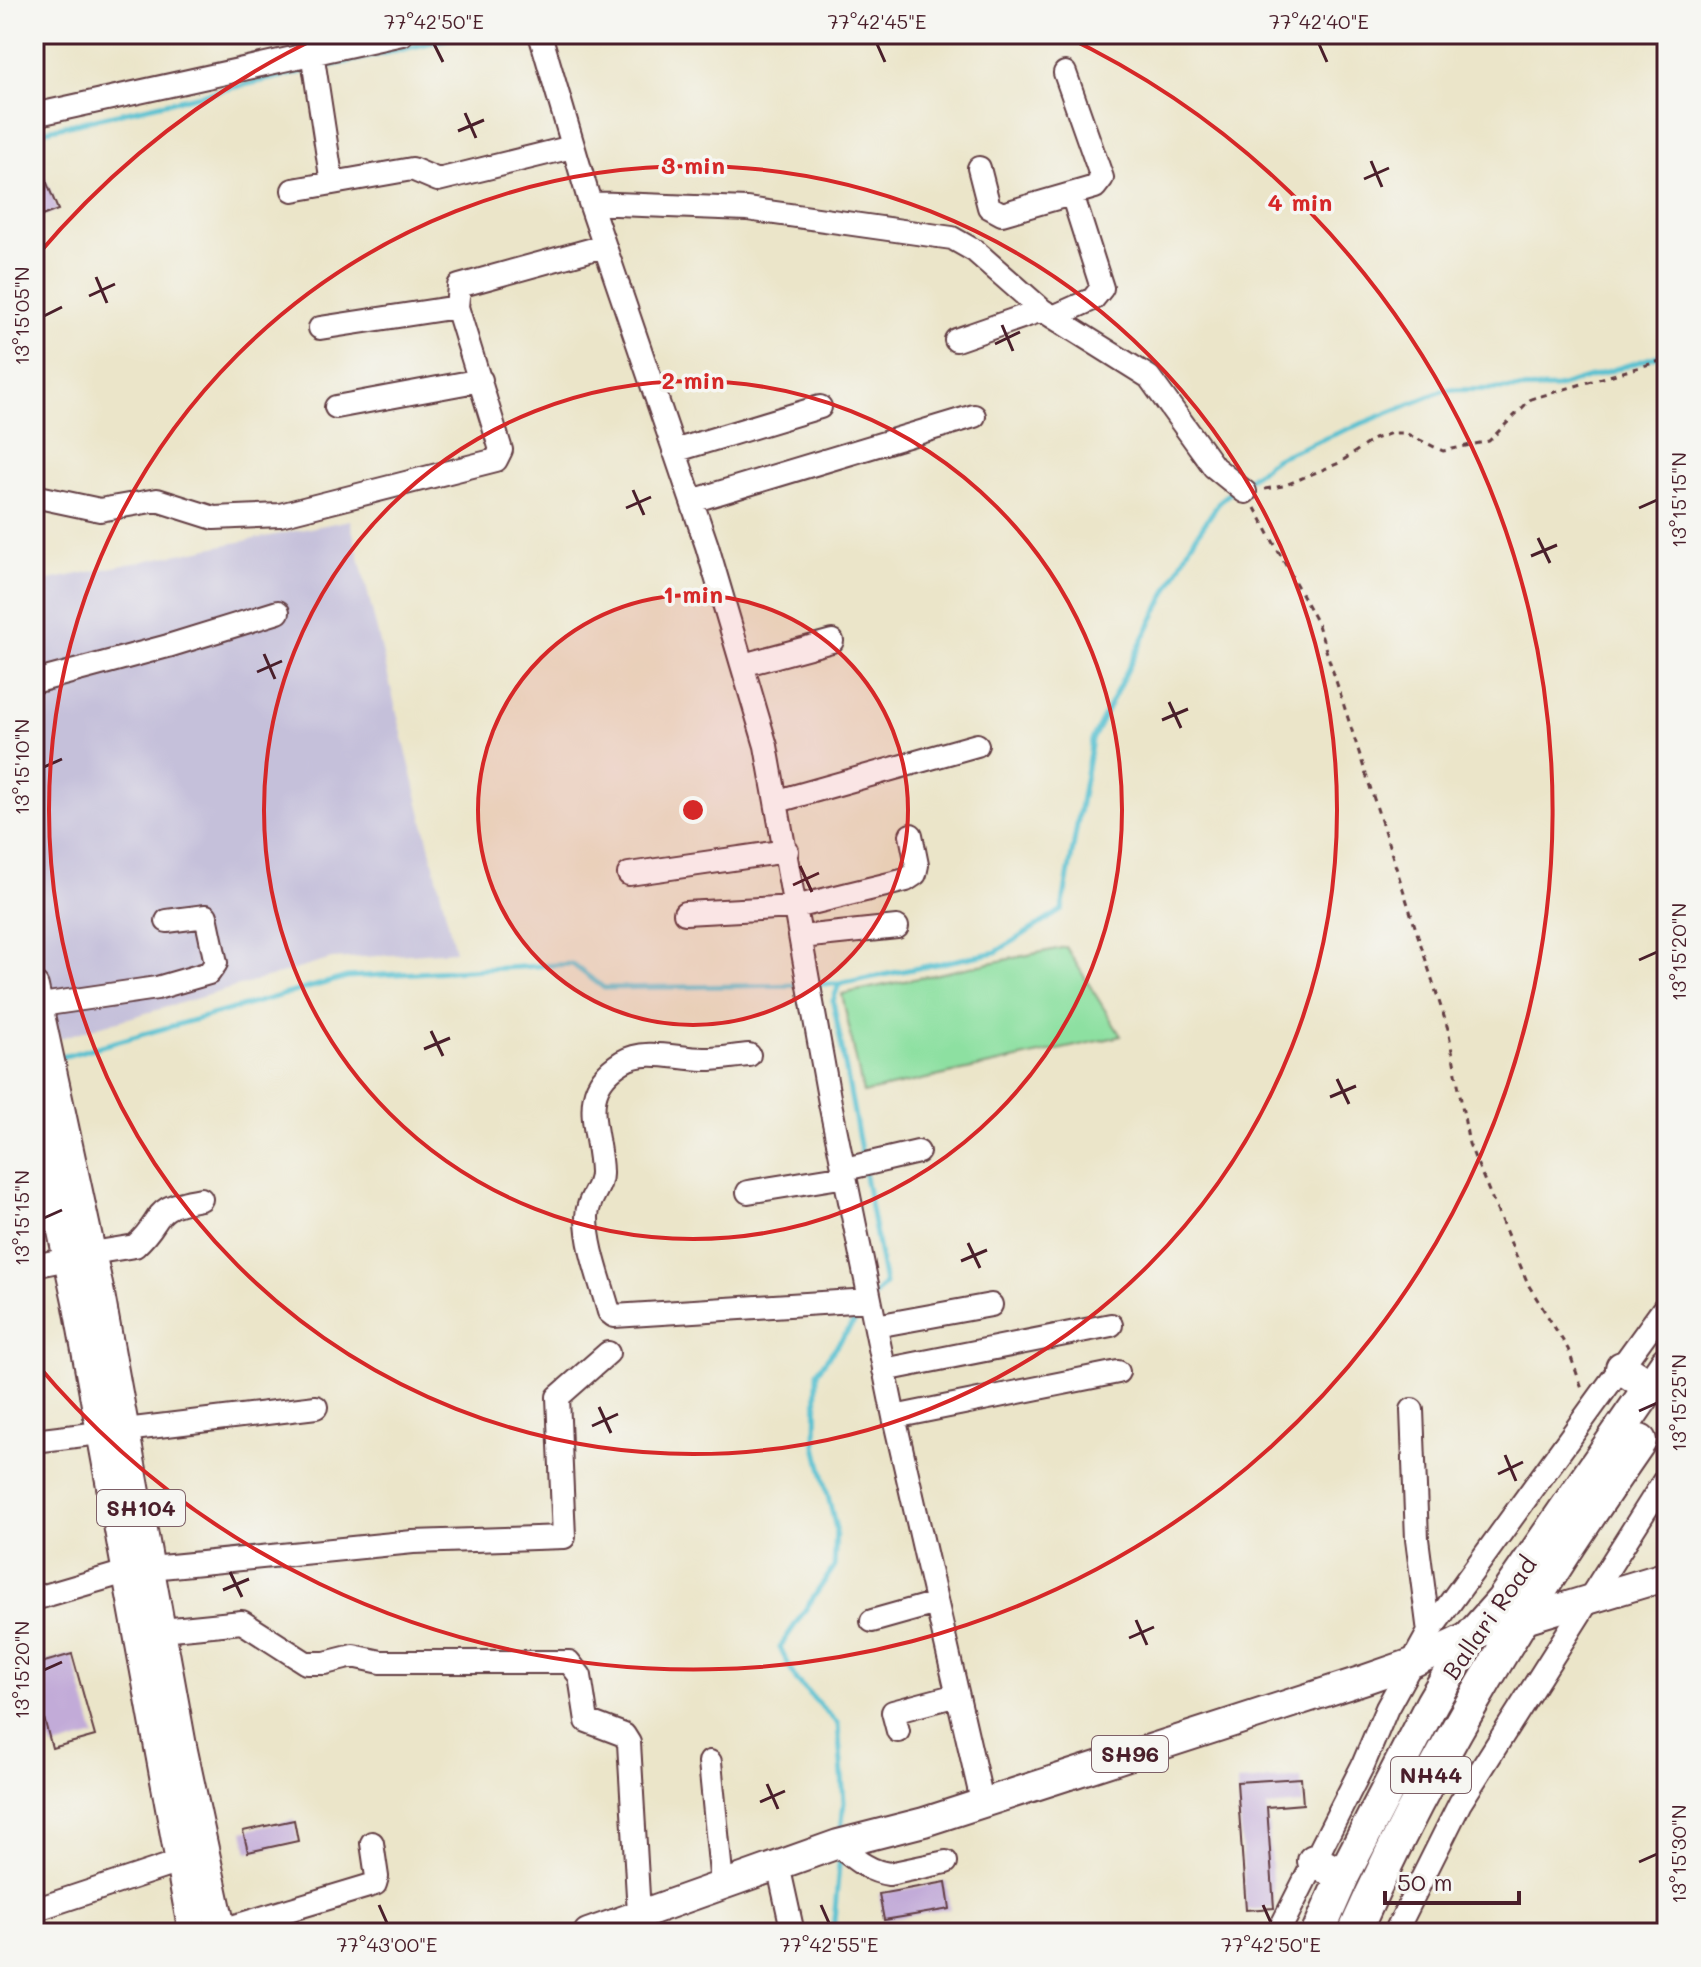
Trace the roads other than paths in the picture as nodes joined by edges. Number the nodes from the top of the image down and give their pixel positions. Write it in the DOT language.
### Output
graph roads {
  1 [pos="402,34"];
  2 [pos="540,34"];
  3 [pos="312,52"];
  4 [pos="1065,73"];
  5 [pos="34,115"];
  6 [pos="572,147"];
  7 [pos="979,168"];
  8 [pos="332,183"];
  9 [pos="293,190"];
  10 [pos="1072,194"];
  11 [pos="590,203"];
  12 [pos="604,246"];
  13 [pos="457,307"];
  14 [pos="1048,313"];
  15 [pos="320,328"];
  16 [pos="956,340"];
  17 [pos="481,380"];
  18 [pos="336,407"];
  19 [pos="820,407"];
  20 [pos="974,416"];
  21 [pos="674,451"];
  22 [pos="1245,492"];
  23 [pos="34,496"];
  24 [pos="692,501"];
  25 [pos="278,612"];
  26 [pos="832,641"];
  27 [pos="743,665"];
  28 [pos="34,682"];
  29 [pos="977,745"];
  30 [pos="778,801"];
  31 [pos="911,835"];
  32 [pos="787,851"];
  33 [pos="629,874"];
  34 [pos="795,907"];
  35 [pos="685,913"];
  36 [pos="167,921"];
  37 [pos="897,927"];
  38 [pos="801,937"];
  39 [pos="37,1006"];
  40 [pos="749,1055"];
  41 [pos="34,1101"];
  42 [pos="918,1152"];
  43 [pos="845,1172"];
  44 [pos="42,1183"];
  45 [pos="748,1192"];
  46 [pos="201,1199"];
  47 [pos="80,1256"];
  48 [pos="34,1266"];
  49 [pos="1667,1304"];
  50 [pos="991,1305"];
  51 [pos="873,1311"];
  52 [pos="1111,1325"];
  53 [pos="608,1353"];
  54 [pos="1622,1368"];
  55 [pos="884,1370"];
  56 [pos="1118,1372"];
  57 [pos="1662,1384"];
  58 [pos="316,1407"];
  59 [pos="1412,1410"];
  60 [pos="894,1417"];
  61 [pos="113,1429"];
  62 [pos="34,1441"];
  63 [pos="1667,1476"];
  64 [pos="139,1570"];
  65 [pos="1667,1576"];
  66 [pos="34,1599"];
  67 [pos="936,1603"];
  68 [pos="1583,1604"];
  69 [pos="872,1621"];
  70 [pos="1518,1622"];
  71 [pos="162,1630"];
  72 [pos="1429,1632"];
  73 [pos="1472,1635"];
  74 [pos="1412,1663"];
  75 [pos="957,1695"];
  76 [pos="898,1731"];
  77 [pos="710,1762"];
  78 [pos="982,1801"];
  79 [pos="372,1843"];
  80 [pos="841,1843"];
  81 [pos="1314,1861"];
  82 [pos="179,1862"];
  83 [pos="946,1862"];
  84 [pos="778,1865"];
  85 [pos="1343,1876"];
  86 [pos="722,1884"];
  87 [pos="34,1910"];
  88 [pos="639,1913"];
  89 [pos="222,1932"];
  90 [pos="193,1933"];
  91 [pos="588,1933"];
  92 [pos="793,1933"];
  93 [pos="1278,1933"];
  94 [pos="1318,1933"];
  95 [pos="1354,1933"];
  96 [pos="1395,1933"];
  1 -- 3 [label="street"];
  2 -- 6 [label="street"];
  3 -- 5 [label="street"];
  3 -- 8 [label="street"];
  4 -- 10 [label="street"];
  6 -- 8 [label="street"];
  6 -- 11 [label="street"];
  7 -- 10 [label="street"];
  8 -- 9 [label="street"];
  10 -- 14 [label="street"];
  11 -- 12 [label="street"];
  11 -- 14 [label="street"];
  12 -- 13 [label="street"];
  12 -- 21 [label="street"];
  13 -- 15 [label="street"];
  13 -- 17 [label="street"];
  14 -- 16 [label="street"];
  14 -- 22 [label="street"];
  17 -- 18 [label="street"];
  17 -- 23 [label="street"];
  19 -- 21 [label="street"];
  20 -- 24 [label="street"];
  21 -- 24 [label="street"];
  24 -- 27 [label="street"];
  25 -- 28 [label="street"];
  26 -- 27 [label="street"];
  27 -- 30 [label="street"];
  29 -- 30 [label="street"];
  30 -- 32 [label="street"];
  31 -- 34 [label="street"];
  32 -- 33 [label="street"];
  32 -- 34 [label="street"];
  34 -- 35 [label="street"];
  34 -- 38 [label="street"];
  36 -- 39 [label="street"];
  37 -- 38 [label="street"];
  38 -- 43 [label="street"];
  39 -- 47 [label="main road, SH104"];
  40 -- 51 [label="street"];
  41 -- 44 [label="main road, SH104"];
  42 -- 43 [label="street"];
  43 -- 45 [label="street"];
  43 -- 51 [label="street"];
  44 -- 47 [label="main road, SH104"];
  46 -- 47 [label="street"];
  47 -- 48 [label="street"];
  47 -- 61 [label="main road, SH104"];
  49 -- 54 [label="street"];
  50 -- 51 [label="street"];
  51 -- 55 [label="street"];
  52 -- 55 [label="street"];
  53 -- 64 [label="street"];
  54 -- 57 [label="highway"];
  54 -- 72 [label="street"];
  55 -- 60 [label="street"];
  56 -- 60 [label="street"];
  57 -- 70 [label="highway, Ballari Road / NH44"];
  57 -- 73 [label="highway, Ballari Road / NH44"];
  58 -- 61 [label="street"];
  59 -- 72 [label="street"];
  60 -- 67 [label="street"];
  61 -- 62 [label="street"];
  61 -- 64 [label="main road, SH104"];
  63 -- 68 [label="street"];
  64 -- 66 [label="street"];
  64 -- 71 [label="main road, SH104"];
  64 -- 82 [label="main road, SH104"];
  65 -- 68 [label="main road"];
  67 -- 69 [label="street"];
  67 -- 75 [label="street"];
  68 -- 70 [label="main road"];
  68 -- 96 [label="street"];
  70 -- 73 [label="main road"];
  70 -- 95 [label="highway, Ballari Road / NH44"];
  71 -- 88 [label="street"];
  71 -- 89 [label="main road, SH104"];
  72 -- 74 [label="street"];
  73 -- 74 [label="main road, SH96"];
  73 -- 85 [label="highway, Ballari Road / NH44"];
  74 -- 78 [label="main road, SH96"];
  74 -- 81 [label="street"];
  75 -- 76 [label="street"];
  75 -- 78 [label="street"];
  77 -- 86 [label="street"];
  78 -- 80 [label="main road, SH96"];
  79 -- 89 [label="street"];
  80 -- 83 [label="street"];
  80 -- 84 [label="main road, SH96"];
  81 -- 85 [label="highway"];
  81 -- 93 [label="street"];
  82 -- 87 [label="street"];
  82 -- 90 [label="main road, SH104"];
  84 -- 86 [label="main road, SH96"];
  84 -- 92 [label="street"];
  85 -- 94 [label="highway, Ballari Road / NH44"];
  86 -- 88 [label="main road, SH96"];
  88 -- 91 [label="main road, SH96"];
}
